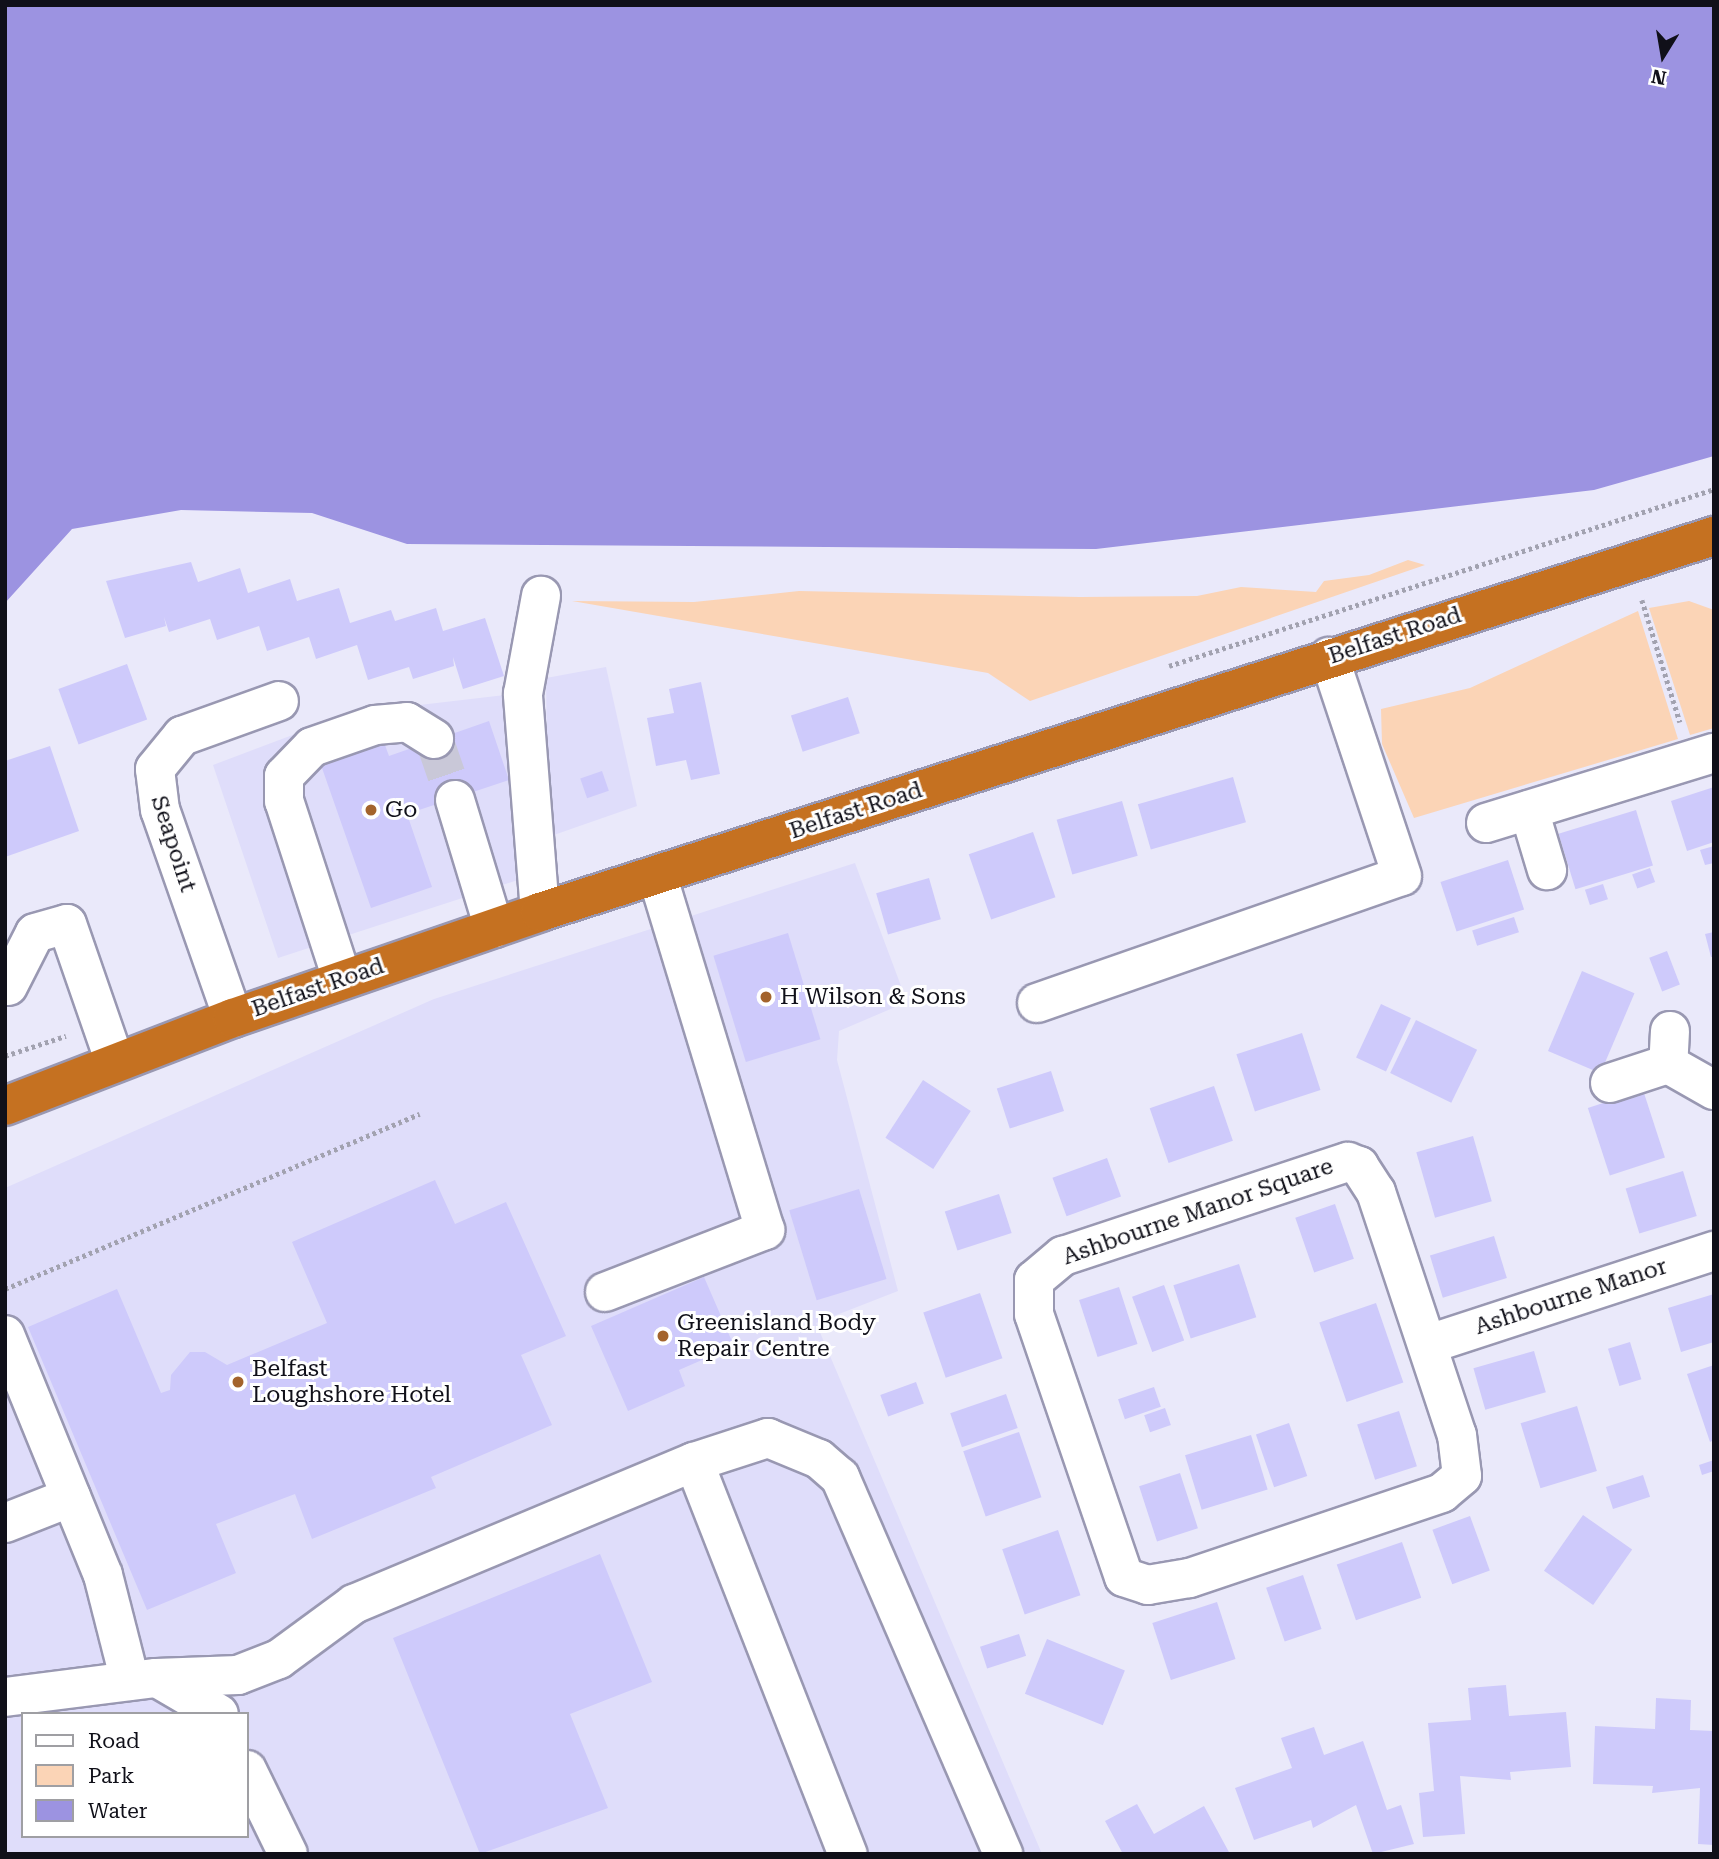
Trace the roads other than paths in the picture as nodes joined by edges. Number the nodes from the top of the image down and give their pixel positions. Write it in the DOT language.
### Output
graph roads {
  1 [pos="1714,536"];
  2 [pos="541,596"];
  3 [pos="1329,657"];
  4 [pos="279,701"];
  5 [pos="434,739"];
  6 [pos="1703,756"];
  7 [pos="455,800"];
  8 [pos="1529,810"];
  9 [pos="1486,823"];
  10 [pos="1547,870"];
  11 [pos="657,875"];
  12 [pos="540,912"];
  13 [pos="494,928"];
  14 [pos="342,979"];
  15 [pos="8,986"];
  16 [pos="1037,1003"];
  17 [pos="233,1018"];
  18 [pos="115,1063"];
  19 [pos="1610,1083"];
  20 [pos="1714,1090"];
  21 [pos="5,1106"];
  22 [pos="1714,1251"];
  23 [pos="605,1293"];
  24 [pos="5,1335"];
  25 [pos="1429,1343"];
  26 [pos="694,1462"];
  27 [pos="71,1497"];
  28 [pos="5,1523"];
  29 [pos="238,1675"];
  30 [pos="143,1679"];
  31 [pos="5,1697"];
  32 [pos="216,1712"];
  33 [pos="219,1712"];
  34 [pos="248,1772"];
  35 [pos="288,1854"];
  36 [pos="848,1854"];
  37 [pos="1003,1854"];
  1 -- 3 [label="highway, Belfast Road"];
  2 -- 12 [label="street"];
  3 -- 11 [label="highway, Belfast Road"];
  3 -- 16 [label="street"];
  4 -- 17 [label="street, Seapoint"];
  5 -- 14 [label="street"];
  6 -- 8 [label="street"];
  7 -- 13 [label="street"];
  8 -- 9 [label="street"];
  8 -- 10 [label="street"];
  11 -- 12 [label="highway, Belfast Road"];
  11 -- 23 [label="street"];
  12 -- 13 [label="highway, Belfast Road"];
  13 -- 14 [label="highway, Belfast Road"];
  14 -- 17 [label="highway, Belfast Road"];
  15 -- 18 [label="street"];
  17 -- 18 [label="highway, Belfast Road"];
  18 -- 21 [label="highway, Belfast Road"];
  19 -- 20 [label="street"];
  22 -- 25 [label="street, Ashbourne Manor"];
  24 -- 27 [label="street"];
  25 -- 25 [label="street, Ashbourne Manor Square"];
  26 -- 29 [label="street"];
  26 -- 36 [label="street"];
  26 -- 37 [label="street"];
  27 -- 28 [label="street"];
  27 -- 30 [label="street"];
  29 -- 30 [label="street"];
  29 -- 33 [label="street"];
  30 -- 31 [label="street"];
  30 -- 32 [label="street"];
  34 -- 35 [label="street"];
}
